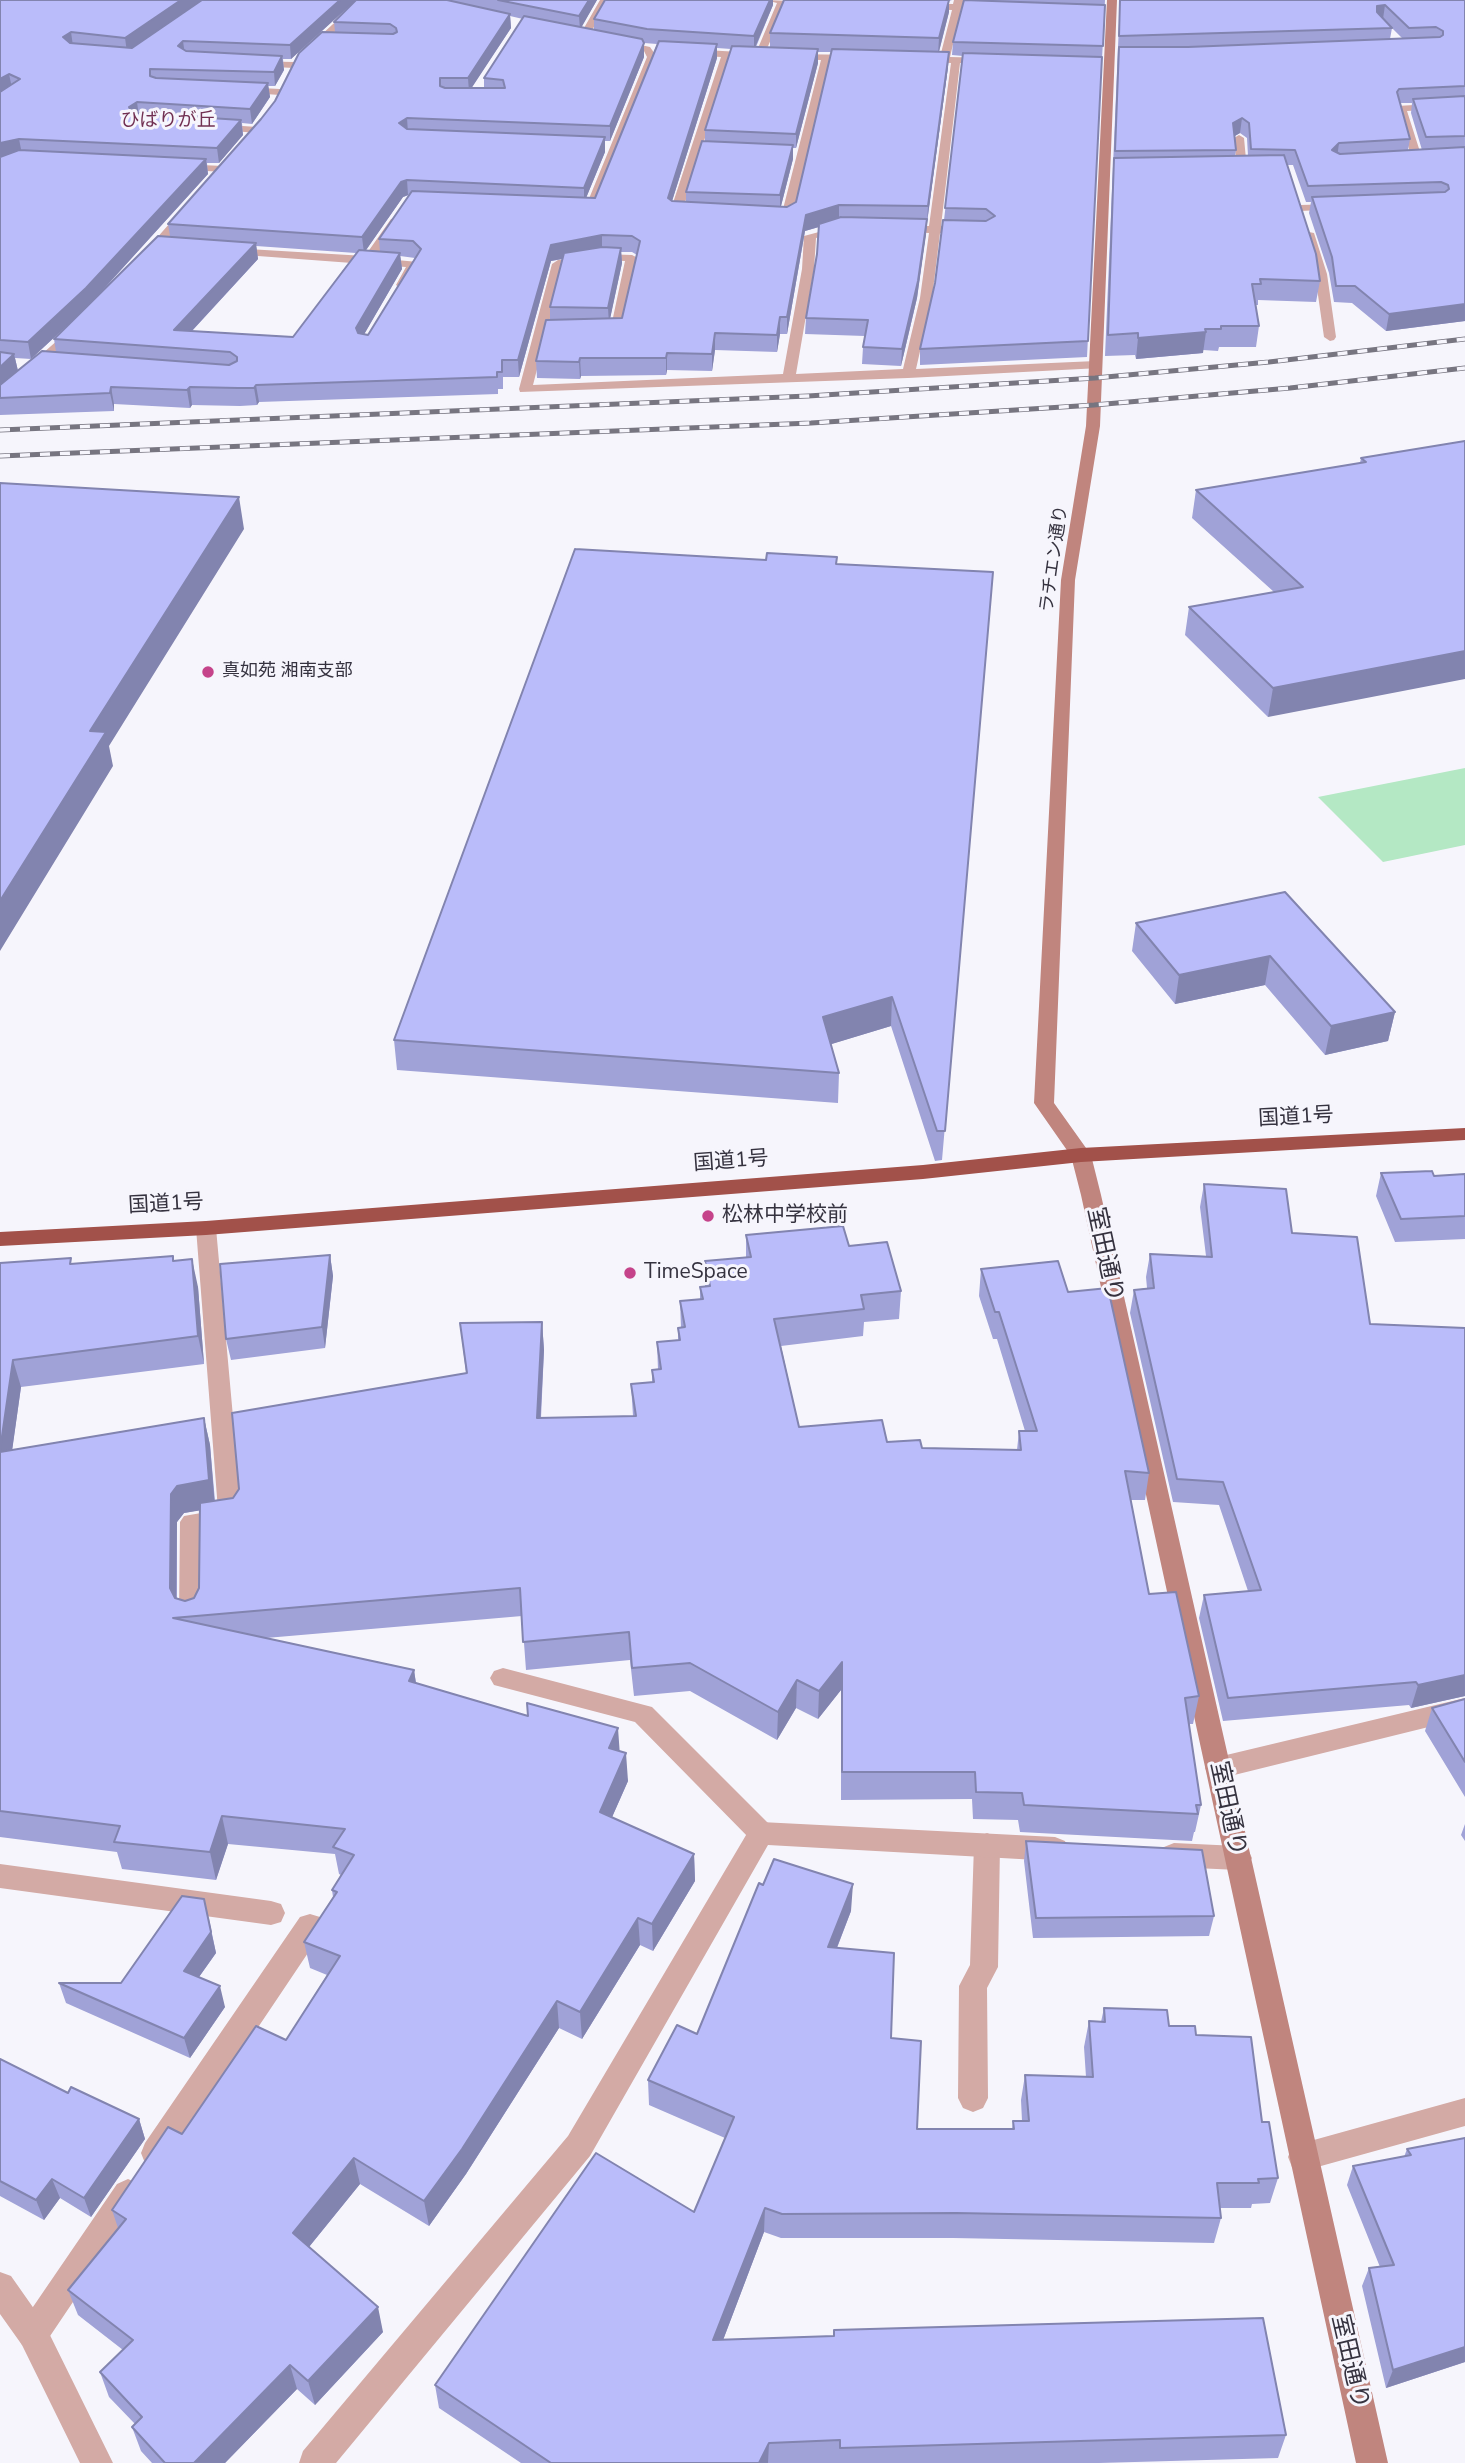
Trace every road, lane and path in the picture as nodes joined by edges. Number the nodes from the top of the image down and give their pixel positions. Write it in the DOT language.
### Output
graph roads {
  1 [pos="364,0"];
  2 [pos="605,0"];
  3 [pos="769,0"];
  4 [pos="783,0"];
  5 [pos="823,2"];
  6 [pos="958,4"];
  7 [pos="917,6"];
  8 [pos="1108,8"];
  9 [pos="1009,9"];
  10 [pos="572,33"];
  11 [pos="584,35"];
  12 [pos="597,38"];
  13 [pos="320,40"];
  14 [pos="332,41"];
  15 [pos="610,41"];
  16 [pos="647,49"];
  17 [pos="658,50"];
  18 [pos="681,52"];
  19 [pos="726,55"];
  20 [pos="760,56"];
  21 [pos="826,58"];
  22 [pos="866,58"];
  23 [pos="905,59"];
  24 [pos="950,60"];
  25 [pos="995,61"];
  26 [pos="241,62"];
  27 [pos="287,79"];
  28 [pos="226,90"];
  29 [pos="275,104"];
  30 [pos="1465,105"];
  31 [pos="205,127"];
  32 [pos="1239,138"];
  33 [pos="248,140"];
  34 [pos="600,146"];
  35 [pos="614,147"];
  36 [pos="697,150"];
  37 [pos="710,150"];
  38 [pos="789,153"];
  39 [pos="803,154"];
  40 [pos="231,160"];
  41 [pos="1387,162"];
  42 [pos="169,166"];
  43 [pos="223,169"];
  44 [pos="1228,170"];
  45 [pos="214,179"];
  46 [pos="1296,195"];
  47 [pos="198,198"];
  48 [pos="1355,206"];
  49 [pos="1300,208"];
  50 [pos="562,209"];
  51 [pos="402,211"];
  52 [pos="704,213"];
  53 [pos="759,216"];
  54 [pos="852,228"];
  55 [pos="880,228"];
  56 [pos="936,229"];
  57 [pos="985,230"];
  58 [pos="156,245"];
  59 [pos="170,246"];
  60 [pos="212,250"];
  61 [pos="368,260"];
  62 [pos="139,264"];
  63 [pos="394,299"];
  64 [pos="86,318"];
  65 [pos="591,330"];
  66 [pos="1330,337"];
  67 [pos="12,364"];
  68 [pos="44,364"];
  69 [pos="1096,365"];
  70 [pos="908,374"];
  71 [pos="789,378"];
  72 [pos="0,398"];
  73 [pos="1465,1133"];
  74 [pos="1081,1155"];
  75 [pos="206,1228"];
  76 [pos="0,1239"];
  77 [pos="191,1616"];
  78 [pos="503,1678"];
  79 [pos="1465,1708"];
  80 [pos="1218,1768"];
  81 [pos="761,1833"];
  82 [pos="987,1845"];
  83 [pos="1084,1850"];
  84 [pos="1154,1854"];
  85 [pos="1238,1858"];
  86 [pos="0,1876"];
  87 [pos="271,1913"];
  88 [pos="310,1926"];
  89 [pos="973,2098"];
  90 [pos="1465,2112"];
  91 [pos="1303,2157"];
  92 [pos="0,2287"];
  93 [pos="33,2334"];
  94 [pos="97,2463"];
  95 [pos="315,2463"];
  96 [pos="1372,2463"];
  1 -- 13 [label="street"];
  2 -- 11 [label="street"];
  3 -- 4 [label="street"];
  4 -- 5 [label="street"];
  4 -- 20 [label="street"];
  6 -- 7 [label="street"];
  6 -- 9 [label="street"];
  6 -- 24 [label="street"];
  8 -- 69 [label="street, ラチエン通り"];
  10 -- 11 [label="street"];
  11 -- 12 [label="street"];
  13 -- 14 [label="street"];
  13 -- 27 [label="street"];
  15 -- 16 [label="street"];
  16 -- 17 [label="street"];
  16 -- 35 [label="street"];
  18 -- 19 [label="street"];
  19 -- 20 [label="street"];
  19 -- 36 [label="street"];
  20 -- 21 [label="street"];
  21 -- 22 [label="street"];
  21 -- 39 [label="street"];
  23 -- 24 [label="street"];
  24 -- 25 [label="street"];
  24 -- 56 [label="street"];
  26 -- 27 [label="street"];
  27 -- 28 [label="street"];
  27 -- 29 [label="street"];
  30 -- 41 [label="street"];
  31 -- 33 [label="street"];
  32 -- 44 [label="street"];
  34 -- 35 [label="street"];
  35 -- 50 [label="street"];
  36 -- 37 [label="street"];
  36 -- 52 [label="street"];
  38 -- 39 [label="street"];
  39 -- 53 [label="street"];
  40 -- 43 [label="street"];
  42 -- 43 [label="street"];
  43 -- 45 [label="street"];
  46 -- 49 [label="street"];
  47 -- 58 [label="street"];
  48 -- 49 [label="street"];
  49 -- 66 [label="street"];
  51 -- 61 [label="street"];
  54 -- 71 [label="street"];
  55 -- 56 [label="street"];
  56 -- 57 [label="street"];
  56 -- 70 [label="street"];
  58 -- 59 [label="street"];
  58 -- 62 [label="street"];
  60 -- 61 [label="street"];
  61 -- 63 [label="street"];
  64 -- 68 [label="street"];
  65 -- 71 [label="street"];
  67 -- 68 [label="street"];
  68 -- 72 [label="street"];
  69 -- 70 [label="street"];
  69 -- 74 [label="street, ラチエン通り"];
  70 -- 71 [label="street"];
  73 -- 74 [label="highway, 国道1号"];
  74 -- 75 [label="highway, 国道1号"];
  74 -- 80 [label="street, 室田通り"];
  75 -- 76 [label="highway, 国道1号"];
  75 -- 77 [label="street"];
  78 -- 81 [label="street"];
  79 -- 80 [label="street"];
  80 -- 85 [label="street, 室田通り"];
  81 -- 82 [label="street"];
  81 -- 95 [label="street"];
  82 -- 83 [label="street"];
  82 -- 89 [label="street"];
  84 -- 85 [label="street"];
  85 -- 91 [label="street, 室田通り"];
  86 -- 87 [label="street"];
  88 -- 93 [label="street"];
  90 -- 91 [label="street"];
  91 -- 96 [label="street, 室田通り"];
  92 -- 93 [label="street"];
  93 -- 94 [label="street"];
}
